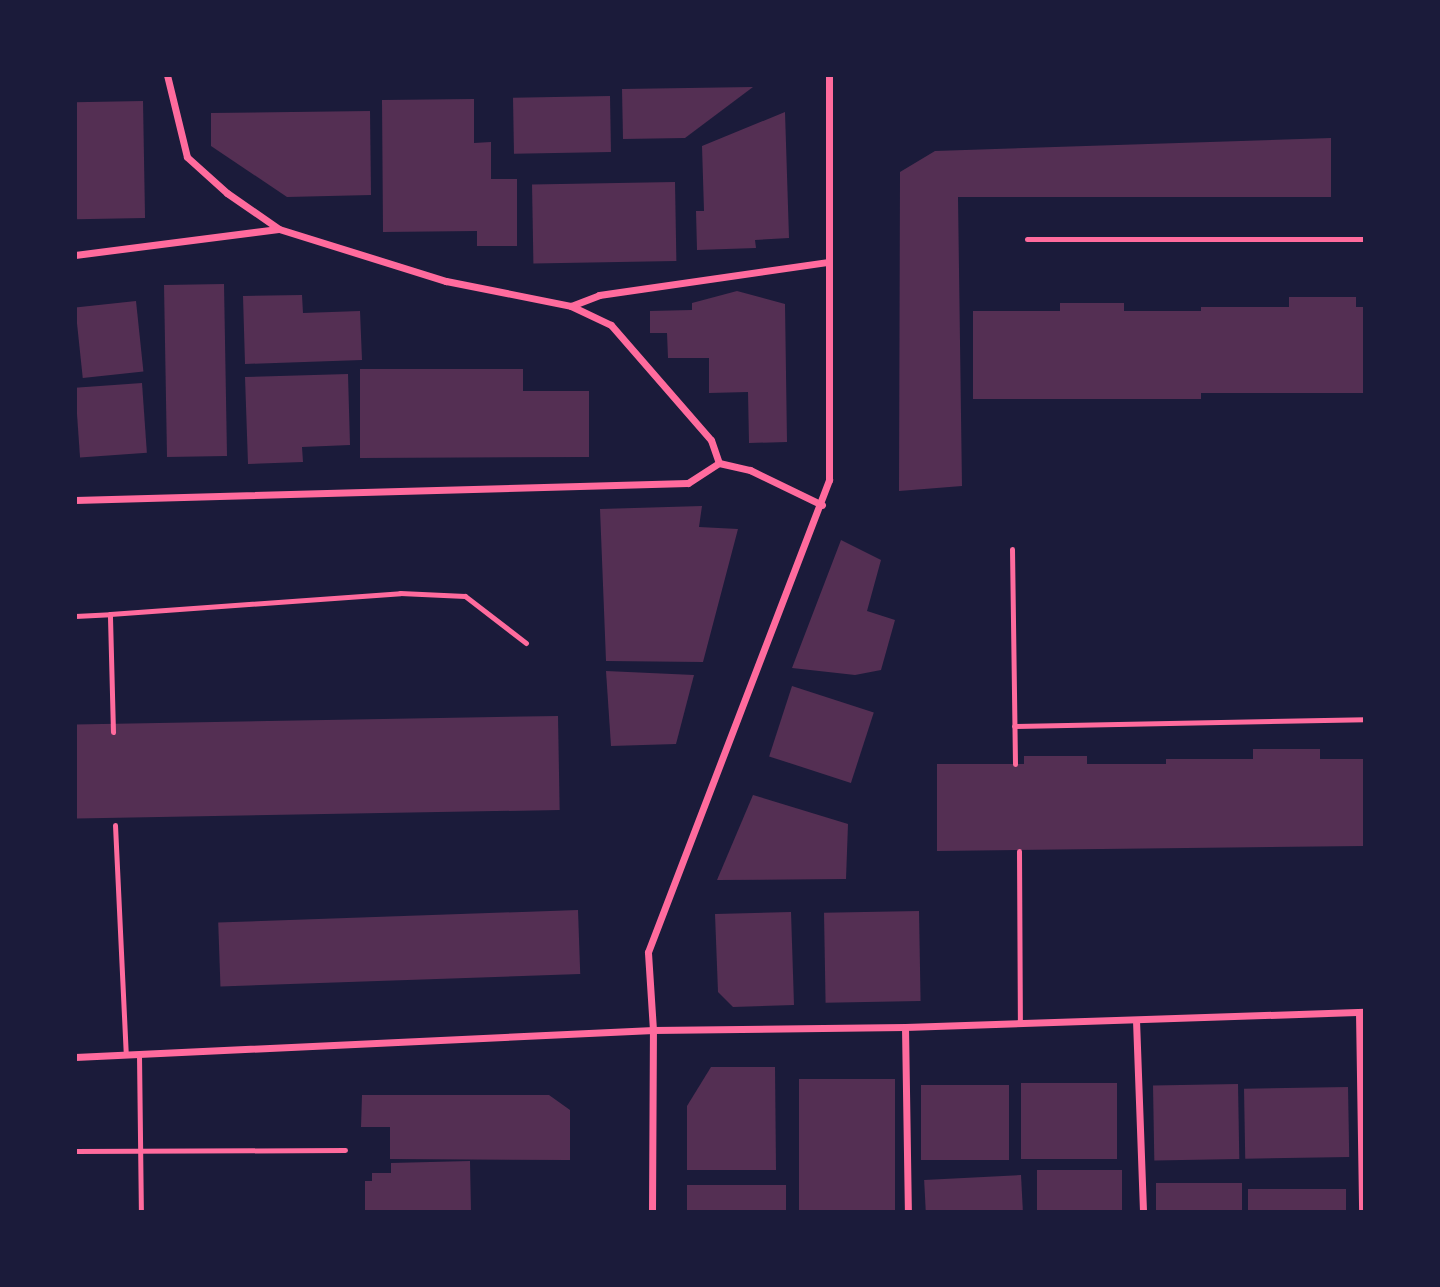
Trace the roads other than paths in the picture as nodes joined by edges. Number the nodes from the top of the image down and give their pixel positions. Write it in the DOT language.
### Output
graph roads {
  1 [pos="167,75"];
  2 [pos="829,75"];
  3 [pos="279,229"];
  4 [pos="1027,239"];
  5 [pos="1365,239"];
  6 [pos="75,255"];
  7 [pos="828,262"];
  8 [pos="571,306"];
  9 [pos="719,463"];
  10 [pos="75,500"];
  11 [pos="822,505"];
  12 [pos="1012,549"];
  13 [pos="110,614"];
  14 [pos="75,616"];
  15 [pos="526,643"];
  16 [pos="1365,719"];
  17 [pos="1014,726"];
  18 [pos="113,732"];
  19 [pos="1015,764"];
  20 [pos="115,825"];
  21 [pos="1019,851"];
  22 [pos="1362,1012"];
  23 [pos="1136,1020"];
  24 [pos="1020,1021"];
  25 [pos="905,1027"];
  26 [pos="653,1030"];
  27 [pos="126,1055"];
  28 [pos="139,1055"];
  29 [pos="75,1057"];
  30 [pos="140,1148"];
  31 [pos="345,1150"];
  32 [pos="75,1151"];
  33 [pos="1363,1189"];
  34 [pos="141,1212"];
  35 [pos="652,1212"];
  36 [pos="908,1212"];
  37 [pos="1143,1212"];
  38 [pos="1362,1212"];
  1 -- 3 [label="street"];
  2 -- 7 [label="street"];
  3 -- 6 [label="street"];
  3 -- 8 [label="street"];
  4 -- 5 [label="lane"];
  7 -- 8 [label="street"];
  7 -- 11 [label="street"];
  8 -- 9 [label="street"];
  9 -- 10 [label="street"];
  9 -- 11 [label="street"];
  11 -- 26 [label="street"];
  12 -- 17 [label="lane"];
  13 -- 14 [label="lane"];
  13 -- 15 [label="lane"];
  13 -- 18 [label="lane"];
  16 -- 17 [label="lane"];
  17 -- 19 [label="lane"];
  20 -- 27 [label="lane"];
  21 -- 24 [label="lane"];
  22 -- 23 [label="street"];
  22 -- 33 [label="street"];
  23 -- 24 [label="street"];
  23 -- 37 [label="street"];
  24 -- 25 [label="street"];
  25 -- 26 [label="street"];
  25 -- 36 [label="street"];
  26 -- 28 [label="street"];
  26 -- 35 [label="street"];
  27 -- 28 [label="street"];
  27 -- 29 [label="street"];
  28 -- 30 [label="lane"];
  30 -- 31 [label="lane"];
  30 -- 32 [label="lane"];
  30 -- 34 [label="lane"];
  33 -- 38 [label="street"];
}
